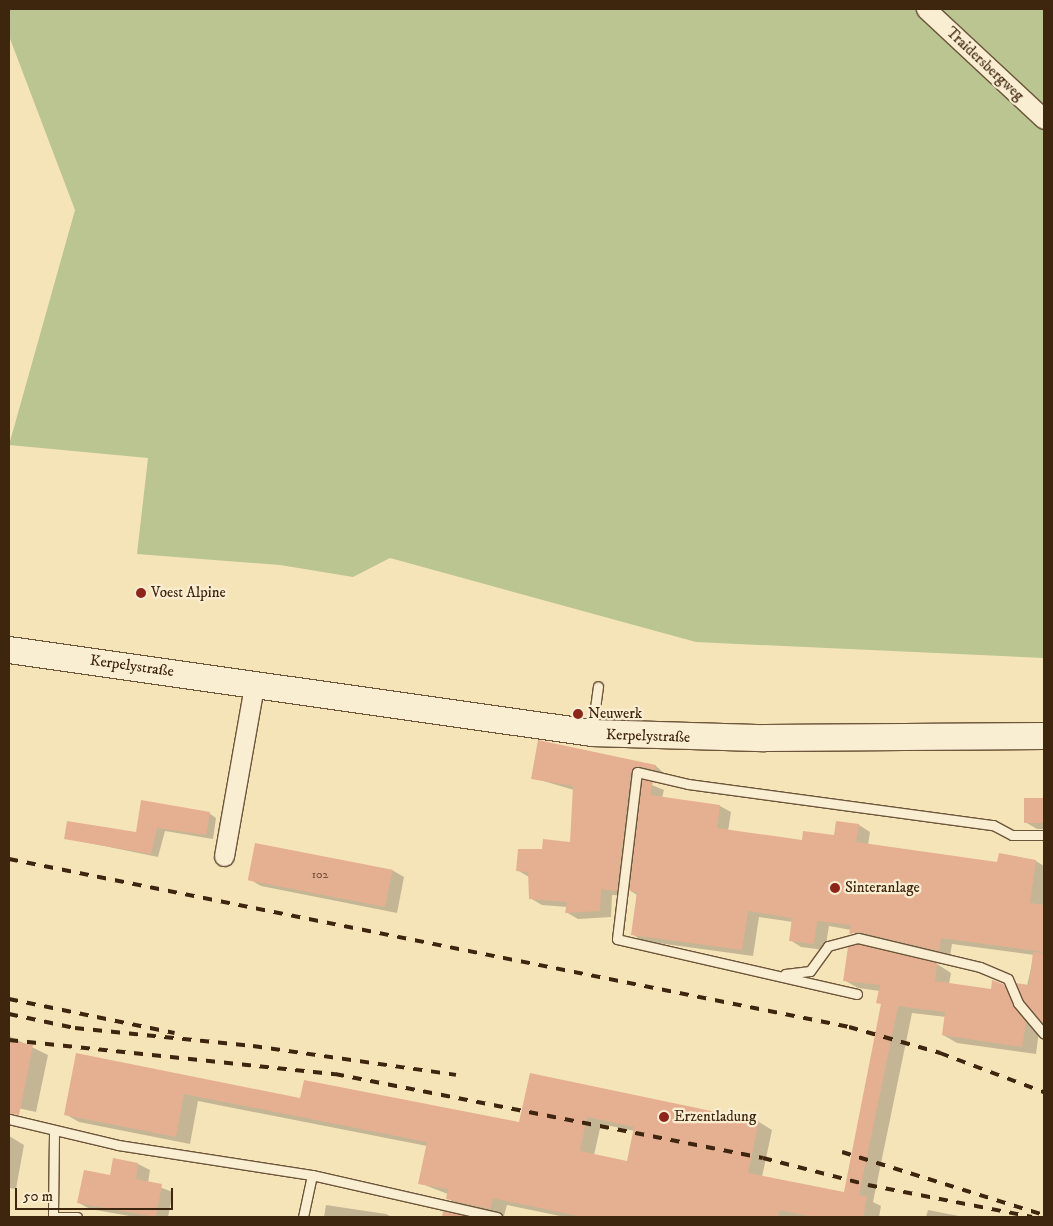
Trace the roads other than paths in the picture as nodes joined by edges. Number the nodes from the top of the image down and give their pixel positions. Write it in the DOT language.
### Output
graph roads {
  1 [pos="926,9"];
  2 [pos="1044,119"];
  3 [pos="9,650"];
  4 [pos="254,685"];
  5 [pos="598,686"];
  6 [pos="592,733"];
  7 [pos="1044,736"];
  8 [pos="1044,835"];
  9 [pos="224,856"];
  10 [pos="780,975"];
  11 [pos="857,994"];
  12 [pos="1044,1034"];
  13 [pos="9,1119"];
  14 [pos="54,1130"];
  15 [pos="312,1175"];
  16 [pos="53,1216"];
  17 [pos="77,1217"];
  18 [pos="303,1217"];
  19 [pos="496,1217"];
  1 -- 2 [label="street, Traidersbergweg"];
  3 -- 4 [label="main road, Kerpelystraße"];
  4 -- 6 [label="main road, Kerpelystraße"];
  4 -- 9 [label="street"];
  5 -- 6 [label="lane"];
  6 -- 7 [label="main road, Kerpelystraße"];
  8 -- 10 [label="lane"];
  10 -- 11 [label="lane"];
  10 -- 12 [label="lane"];
  13 -- 14 [label="lane"];
  14 -- 15 [label="lane"];
  14 -- 16 [label="lane"];
  15 -- 18 [label="lane"];
  15 -- 19 [label="lane"];
  16 -- 17 [label="lane"];
}
